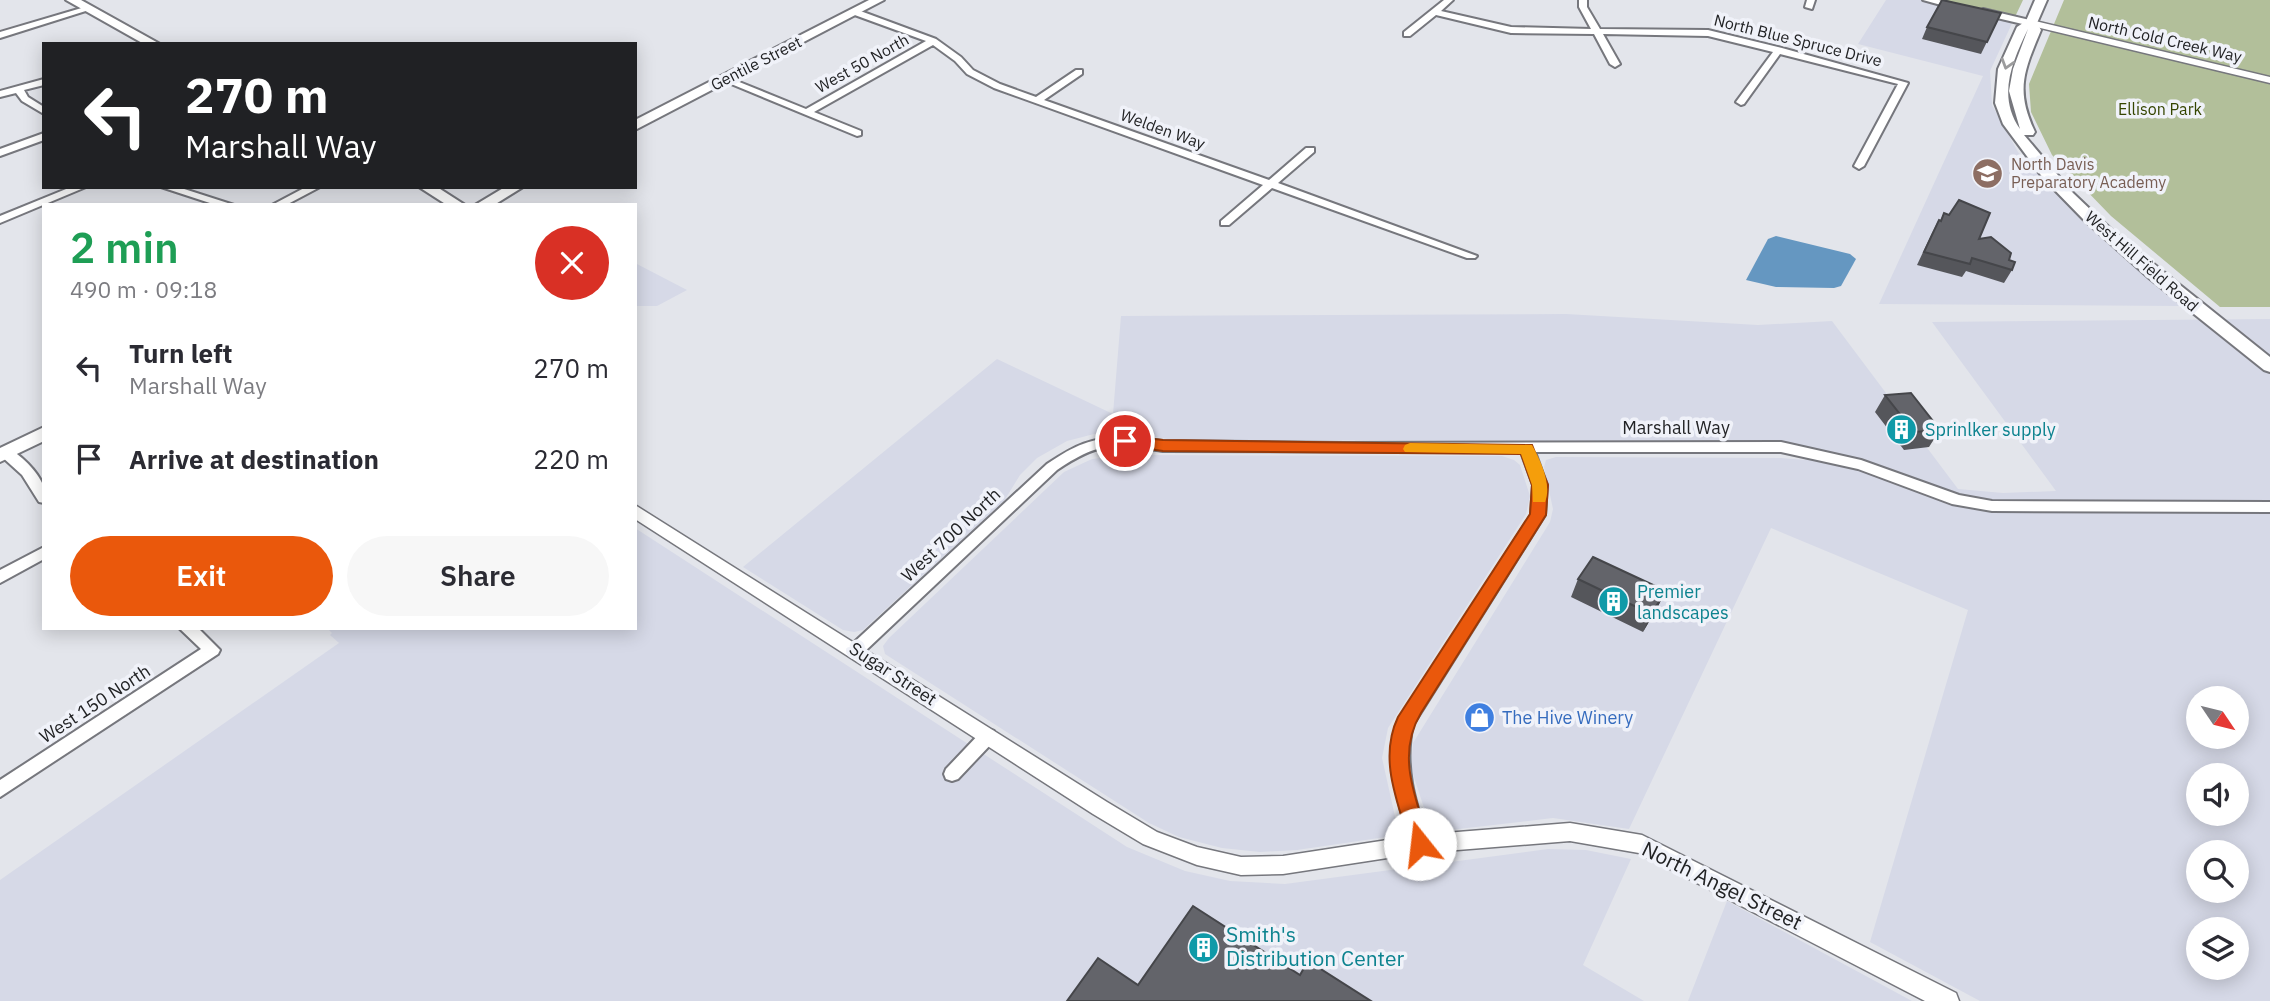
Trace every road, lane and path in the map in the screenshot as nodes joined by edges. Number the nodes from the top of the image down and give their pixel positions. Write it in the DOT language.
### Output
graph roads {
  1 [pos="72,0"];
  2 [pos="878,0"];
  3 [pos="1449,0"];
  4 [pos="1583,0"];
  5 [pos="1927,0"];
  6 [pos="2041,0"];
  7 [pos="88,9"];
  8 [pos="855,12"];
  9 [pos="1434,12"];
  10 [pos="2031,23"];
  11 [pos="1598,30"];
  12 [pos="1407,34"];
  13 [pos="0,35"];
  14 [pos="933,41"];
  15 [pos="150,42"];
  16 [pos="1779,50"];
  17 [pos="1615,64"];
  18 [pos="1079,72"];
  19 [pos="724,79"];
  20 [pos="2270,80"];
  21 [pos="42,83"];
  22 [pos="18,89"];
  23 [pos="0,94"];
  24 [pos="1036,101"];
  25 [pos="1741,102"];
  26 [pos="42,110"];
  27 [pos="807,113"];
  28 [pos="637,125"];
  29 [pos="857,133"];
  30 [pos="42,137"];
  31 [pos="1310,150"];
  32 [pos="0,153"];
  33 [pos="1858,166"];
  34 [pos="1270,184"];
  35 [pos="76,189"];
  36 [pos="174,189"];
  37 [pos="311,189"];
  38 [pos="430,189"];
  39 [pos="512,189"];
  40 [pos="197,195"];
  41 [pos="187,203"];
  42 [pos="223,203"];
  43 [pos="281,203"];
  44 [pos="454,203"];
  45 [pos="486,203"];
  46 [pos="0,220"];
  47 [pos="1225,223"];
  48 [pos="1471,256"];
  49 [pos="2270,366"];
  50 [pos="42,434"];
  51 [pos="1527,449"];
  52 [pos="1076,451"];
  53 [pos="3,454"];
  54 [pos="42,495"];
  55 [pos="2270,507"];
  56 [pos="637,513"];
  57 [pos="42,553"];
  58 [pos="0,577"];
  59 [pos="189,630"];
  60 [pos="856,650"];
  61 [pos="988,736"];
  62 [pos="952,774"];
  63 [pos="0,789"];
  64 [pos="1150,838"];
  65 [pos="1420,844"];
  66 [pos="1948,1001"];
  1 -- 7 [label="main road"];
  2 -- 8 [label="main road, Gentile Street"];
  3 -- 9 [label="street"];
  4 -- 11 [label="street"];
  5 -- 10 [label="street, North Cold Creek Way"];
  6 -- 10 [label="main road, West Hill Field Road"];
  7 -- 13 [label="street"];
  7 -- 15 [label="main road"];
  8 -- 14 [label="street, Welden Way"];
  8 -- 19 [label="main road, Gentile Street"];
  9 -- 11 [label="street, North Blue Spruce Drive"];
  9 -- 12 [label="street"];
  10 -- 20 [label="street, North Cold Creek Way"];
  10 -- 49 [label="main road, West Hill Field Road"];
  11 -- 16 [label="street, North Blue Spruce Drive"];
  11 -- 17 [label="street"];
  14 -- 24 [label="street, Welden Way"];
  14 -- 27 [label="street, West 50 North"];
  16 -- 25 [label="street"];
  16 -- 33 [label="street, North Blue Spruce Drive"];
  18 -- 24 [label="street"];
  19 -- 27 [label="street"];
  19 -- 28 [label="main road, Gentile Street"];
  21 -- 22 [label="street"];
  22 -- 23 [label="street"];
  22 -- 26 [label="street"];
  24 -- 34 [label="street, Welden Way"];
  27 -- 29 [label="street"];
  30 -- 32 [label="street"];
  31 -- 34 [label="street"];
  34 -- 47 [label="street"];
  34 -- 48 [label="street, Welden Way"];
  35 -- 46 [label="street"];
  36 -- 40 [label="street"];
  37 -- 43 [label="street"];
  38 -- 44 [label="main road"];
  39 -- 45 [label="main road"];
  40 -- 41 [label="street"];
  40 -- 42 [label="street"];
  50 -- 53 [label="main road"];
  51 -- 52 [label="street, Marshall Way"];
  51 -- 55 [label="street, Marshall Way"];
  51 -- 65 [label="street"];
  52 -- 60 [label="street, West 700 North"];
  53 -- 54 [label="street"];
  56 -- 60 [label="street, Sugar Street"];
  57 -- 58 [label="street"];
  59 -- 63 [label="street, West 150 North"];
  60 -- 61 [label="street, Sugar Street"];
  61 -- 62 [label="street"];
  61 -- 64 [label="street, Sugar Street"];
  64 -- 65 [label="street, North Angel Street"];
  65 -- 66 [label="street, North Angel Street"];
}
